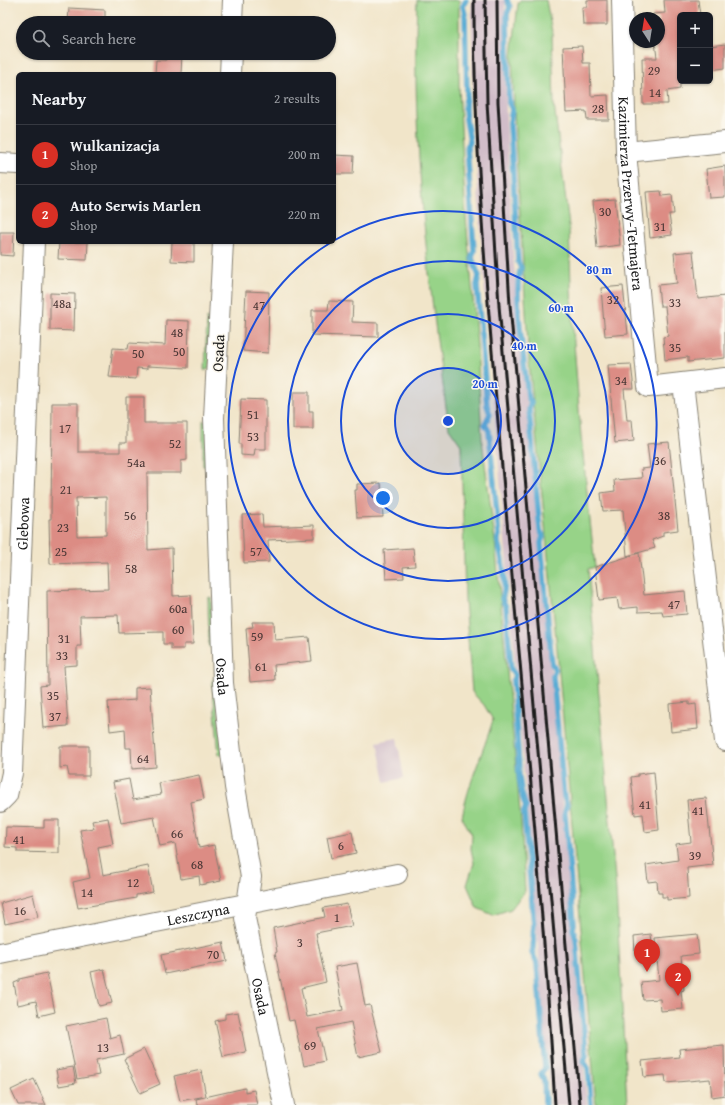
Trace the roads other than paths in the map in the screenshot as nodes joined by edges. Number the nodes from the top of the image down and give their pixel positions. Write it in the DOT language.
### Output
graph roads {
  1 [pos="233,0"];
  2 [pos="622,0"];
  3 [pos="232,16"];
  4 [pos="231,60"];
  5 [pos="230,72"];
  6 [pos="725,142"];
  7 [pos="626,152"];
  8 [pos="0,163"];
  9 [pos="16,164"];
  10 [pos="34,244"];
  11 [pos="223,244"];
  12 [pos="725,378"];
  13 [pos="684,383"];
  14 [pos="720,647"];
  15 [pos="725,741"];
  16 [pos="0,802"];
  17 [pos="397,874"];
  18 [pos="247,903"];
  19 [pos="0,953"];
  20 [pos="284,1105"];
  1 -- 3 [label="street"];
  2 -- 7 [label="street, Kazimierza Przerwy-Tetmajera"];
  4 -- 5 [label="street"];
  6 -- 7 [label="street"];
  7 -- 13 [label="street, Kazimierza Przerwy-Tetmajera"];
  8 -- 9 [label="street"];
  10 -- 16 [label="street, Glebowa"];
  11 -- 18 [label="street, Osada"];
  12 -- 13 [label="street"];
  13 -- 14 [label="street"];
  14 -- 15 [label="street"];
  17 -- 18 [label="street, Leszczyna"];
  18 -- 19 [label="street, Leszczyna"];
  18 -- 20 [label="street, Osada"];
}
